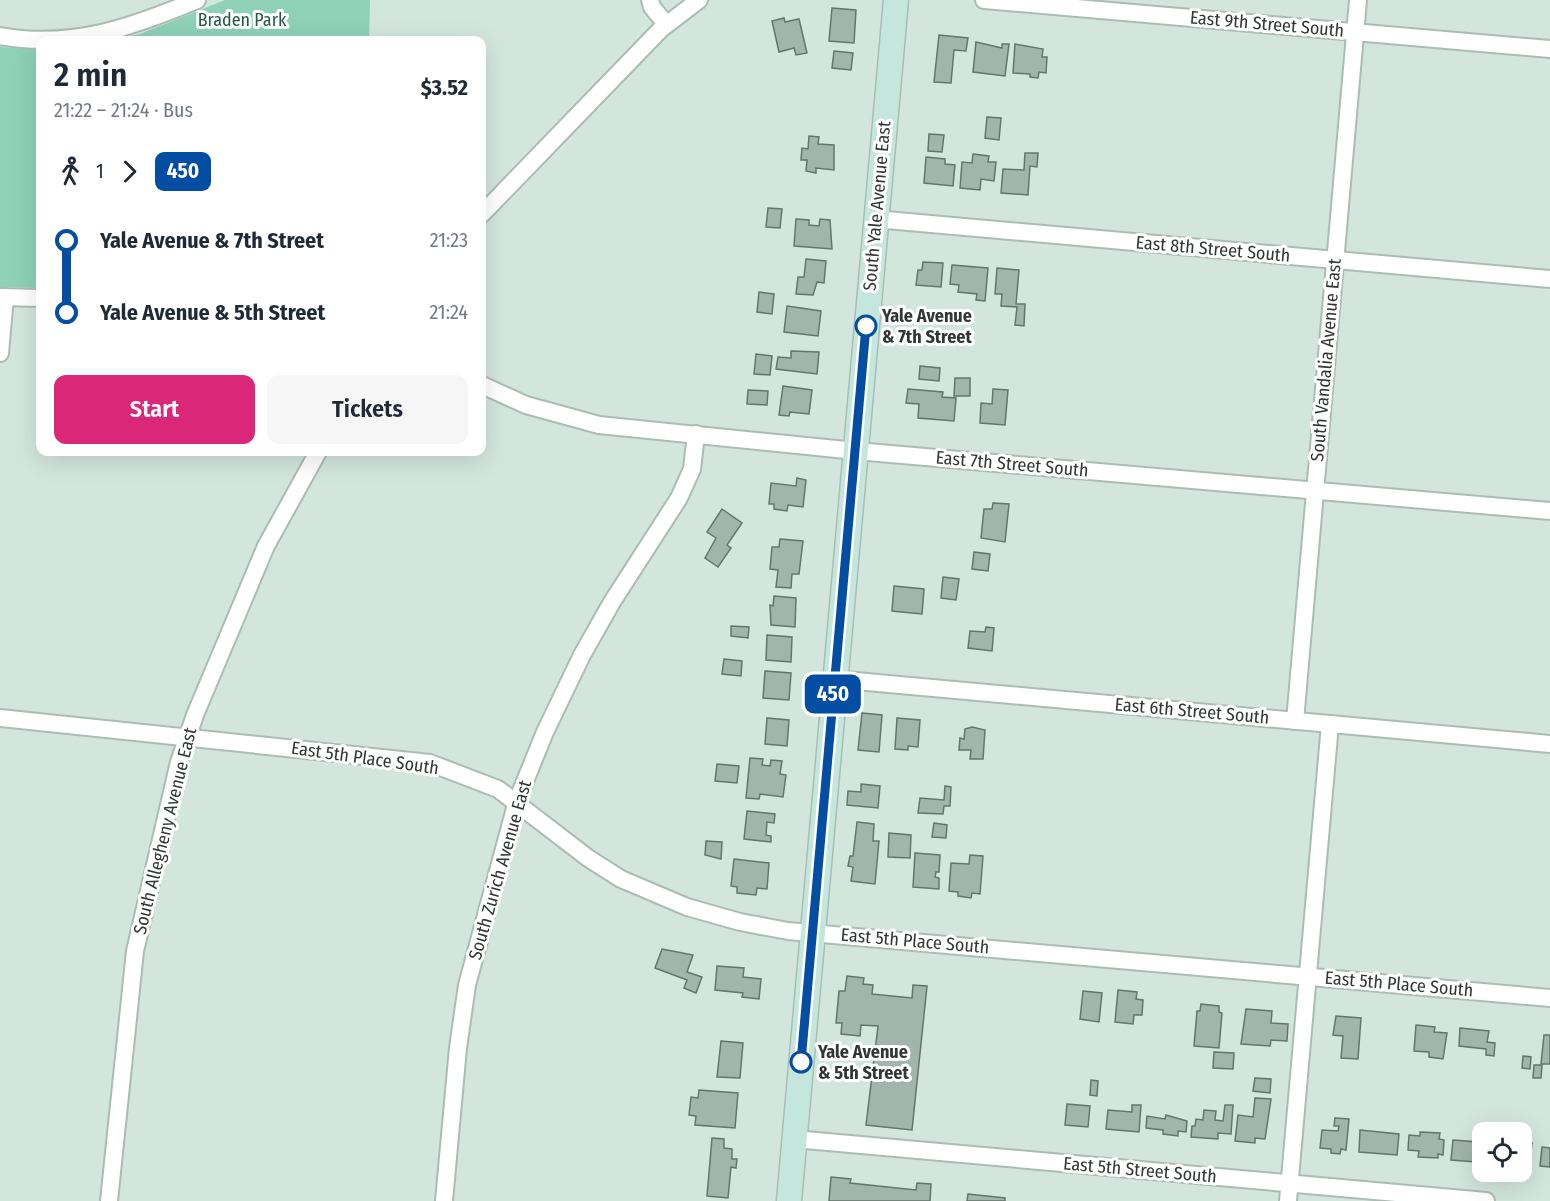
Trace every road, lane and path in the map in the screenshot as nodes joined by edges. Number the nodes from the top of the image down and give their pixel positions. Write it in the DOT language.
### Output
graph roads {
  1 [pos="197,0"];
  2 [pos="650,0"];
  3 [pos="699,0"];
  4 [pos="896,0"];
  5 [pos="984,0"];
  6 [pos="1358,0"];
  7 [pos="179,4"];
  8 [pos="1125,6"];
  9 [pos="666,24"];
  10 [pos="1355,32"];
  11 [pos="0,36"];
  12 [pos="90,36"];
  13 [pos="36,39"];
  14 [pos="1550,49"];
  15 [pos="486,210"];
  16 [pos="875,219"];
  17 [pos="1335,260"];
  18 [pos="1550,279"];
  19 [pos="3,297"];
  20 [pos="36,298"];
  21 [pos="0,353"];
  22 [pos="486,387"];
  23 [pos="696,434"];
  24 [pos="856,451"];
  25 [pos="316,456"];
  26 [pos="1315,490"];
  27 [pos="1550,511"];
  28 [pos="834,679"];
  29 [pos="0,718"];
  30 [pos="1295,721"];
  31 [pos="1330,724"];
  32 [pos="187,738"];
  33 [pos="1550,744"];
  34 [pos="516,801"];
  35 [pos="812,932"];
  36 [pos="1307,976"];
  37 [pos="1550,998"];
  38 [pos="794,1139"];
  39 [pos="1289,1183"];
  40 [pos="109,1201"];
  41 [pos="444,1201"];
  42 [pos="789,1201"];
  43 [pos="1288,1201"];
  44 [pos="1486,1201"];
  1 -- 7 [label="street"];
  2 -- 9 [label="street"];
  3 -- 9 [label="street"];
  4 -- 16 [label="main road, South Yale Avenue East"];
  5 -- 8 [label="street, East 9th Street South"];
  6 -- 10 [label="street, South Vandalia Avenue East"];
  7 -- 12 [label="street"];
  8 -- 10 [label="street, East 9th Street South"];
  9 -- 15 [label="street"];
  10 -- 14 [label="street, East 9th Street South"];
  10 -- 17 [label="street, South Vandalia Avenue East"];
  11 -- 13 [label="street"];
  16 -- 17 [label="street, East 8th Street South"];
  16 -- 24 [label="main road, South Yale Avenue East"];
  17 -- 18 [label="street, East 8th Street South"];
  17 -- 26 [label="street, South Vandalia Avenue East"];
  19 -- 20 [label="street"];
  19 -- 21 [label="street"];
  22 -- 23 [label="street, East 7th Street South"];
  23 -- 24 [label="street, East 7th Street South"];
  23 -- 34 [label="street, South Zurich Avenue East"];
  24 -- 26 [label="street, East 7th Street South"];
  24 -- 28 [label="main road, South Yale Avenue East"];
  25 -- 32 [label="street, South Allegheny Avenue East"];
  26 -- 27 [label="street, East 7th Street South"];
  26 -- 30 [label="street, South Vandalia Avenue East"];
  28 -- 30 [label="street, East 6th Street South"];
  28 -- 35 [label="main road, South Yale Avenue East"];
  29 -- 32 [label="street, East 5th Place South"];
  30 -- 31 [label="street, East 6th Street South"];
  31 -- 33 [label="street, East 6th Street South"];
  31 -- 36 [label="street"];
  32 -- 34 [label="street, East 5th Place South"];
  32 -- 40 [label="street, South Allegheny Avenue East"];
  34 -- 35 [label="street, East 5th Place South"];
  34 -- 41 [label="street, South Zurich Avenue East"];
  35 -- 36 [label="street, East 5th Place South"];
  35 -- 38 [label="main road, South Yale Avenue East"];
  36 -- 37 [label="street, East 5th Place South"];
  36 -- 39 [label="street"];
  38 -- 39 [label="street, East 5th Street South"];
  38 -- 42 [label="main road, South Yale Avenue East"];
  39 -- 43 [label="street"];
  39 -- 44 [label="street, East 5th Street South"];
}
